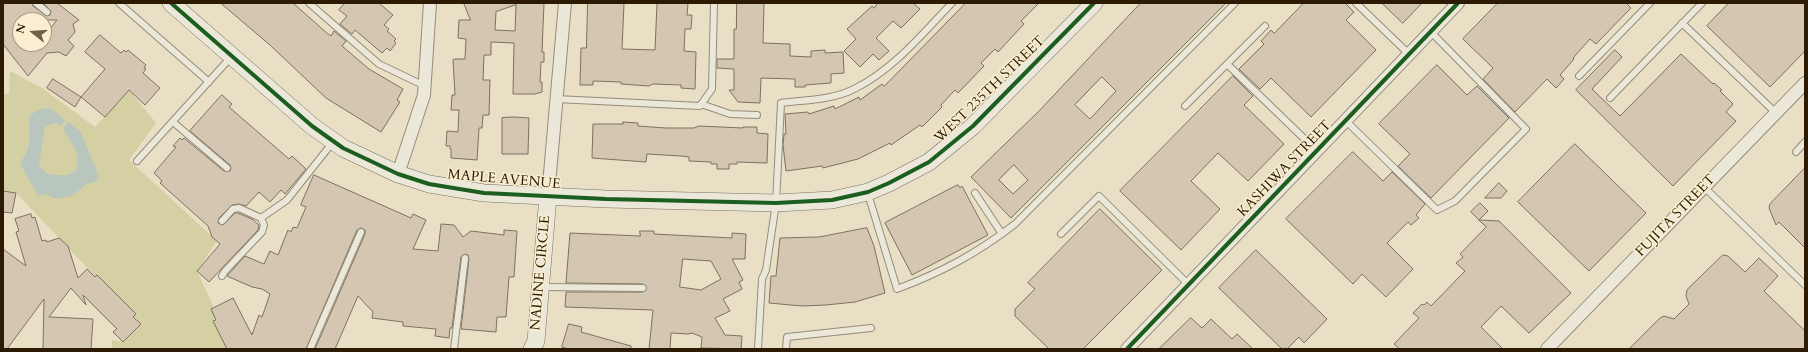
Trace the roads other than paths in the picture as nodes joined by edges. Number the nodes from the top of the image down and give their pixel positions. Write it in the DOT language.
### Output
graph roads {
  1 [pos="36,3"];
  2 [pos="119,3"];
  3 [pos="171,3"];
  4 [pos="309,3"];
  5 [pos="430,3"];
  6 [pos="565,3"];
  7 [pos="714,3"];
  8 [pos="952,3"];
  9 [pos="1094,3"];
  10 [pos="1235,3"];
  11 [pos="1356,3"];
  12 [pos="1458,3"];
  13 [pos="1650,3"];
  14 [pos="1702,3"];
  15 [pos="46,12"];
  16 [pos="1682,23"];
  17 [pos="1265,26"];
  18 [pos="1431,32"];
  19 [pos="1409,54"];
  20 [pos="232,56"];
  21 [pos="1228,64"];
  22 [pos="1579,76"];
  23 [pos="209,82"];
  24 [pos="1805,83"];
  25 [pos="425,86"];
  26 [pos="1610,98"];
  27 [pos="556,99"];
  28 [pos="701,104"];
  29 [pos="1185,106"];
  30 [pos="1776,113"];
  31 [pos="757,115"];
  32 [pos="1346,121"];
  33 [pos="173,122"];
  34 [pos="333,142"];
  35 [pos="1805,142"];
  36 [pos="1317,151"];
  37 [pos="1796,152"];
  38 [pos="137,161"];
  39 [pos="227,168"];
  40 [pos="398,174"];
  41 [pos="1704,187"];
  42 [pos="868,192"];
  43 [pos="975,192"];
  44 [pos="548,196"];
  45 [pos="776,203"];
  46 [pos="261,218"];
  47 [pos="222,222"];
  48 [pos="361,232"];
  49 [pos="1002,234"];
  50 [pos="1061,234"];
  51 [pos="465,258"];
  52 [pos="222,276"];
  53 [pos="1189,285"];
  54 [pos="1805,285"];
  55 [pos="540,287"];
  56 [pos="643,288"];
  57 [pos="871,328"];
  58 [pos="310,349"];
  59 [pos="454,349"];
  60 [pos="532,349"];
  61 [pos="758,349"];
  62 [pos="786,349"];
  63 [pos="1127,349"];
  64 [pos="1547,349"];
  1 -- 15 [label="lane"];
  2 -- 23 [label="lane"];
  3 -- 20 [label="street, MAPLE AVENUE"];
  4 -- 25 [label="lane"];
  5 -- 25 [label="street"];
  6 -- 27 [label="street"];
  7 -- 28 [label="lane"];
  8 -- 45 [label="lane"];
  9 -- 42 [label="street, WEST 235TH STREET"];
  10 -- 49 [label="lane"];
  11 -- 19 [label="lane"];
  12 -- 18 [label="street, KASHIWA STREET"];
  13 -- 22 [label="lane"];
  14 -- 16 [label="lane"];
  16 -- 26 [label="lane"];
  16 -- 30 [label="lane"];
  17 -- 21 [label="lane"];
  18 -- 19 [label="street, KASHIWA STREET"];
  18 -- 32 [label="lane"];
  19 -- 32 [label="street, KASHIWA STREET"];
  20 -- 23 [label="lane"];
  20 -- 34 [label="street, MAPLE AVENUE"];
  21 -- 29 [label="lane"];
  21 -- 36 [label="lane"];
  23 -- 33 [label="lane"];
  24 -- 30 [label="street, FUJITA STREET"];
  25 -- 40 [label="street"];
  27 -- 28 [label="lane"];
  27 -- 44 [label="street"];
  28 -- 31 [label="lane"];
  30 -- 41 [label="street, FUJITA STREET"];
  32 -- 36 [label="street, KASHIWA STREET"];
  33 -- 38 [label="lane"];
  33 -- 39 [label="lane"];
  34 -- 40 [label="street, MAPLE AVENUE"];
  34 -- 46 [label="lane"];
  35 -- 37 [label="lane"];
  36 -- 53 [label="street, KASHIWA STREET"];
  40 -- 44 [label="street, MAPLE AVENUE"];
  41 -- 54 [label="lane"];
  41 -- 64 [label="street, FUJITA STREET"];
  42 -- 45 [label="street, WEST 235TH STREET"];
  42 -- 49 [label="lane"];
  43 -- 49 [label="lane"];
  44 -- 45 [label="street, MAPLE AVENUE"];
  44 -- 55 [label="street, NADINE CIRCLE"];
  45 -- 61 [label="lane"];
  46 -- 47 [label="lane"];
  46 -- 52 [label="lane"];
  48 -- 58 [label="lane"];
  50 -- 53 [label="lane"];
  51 -- 59 [label="lane"];
  53 -- 63 [label="street, KASHIWA STREET"];
  55 -- 56 [label="lane"];
  55 -- 60 [label="street, NADINE CIRCLE"];
  57 -- 62 [label="lane"];
}
